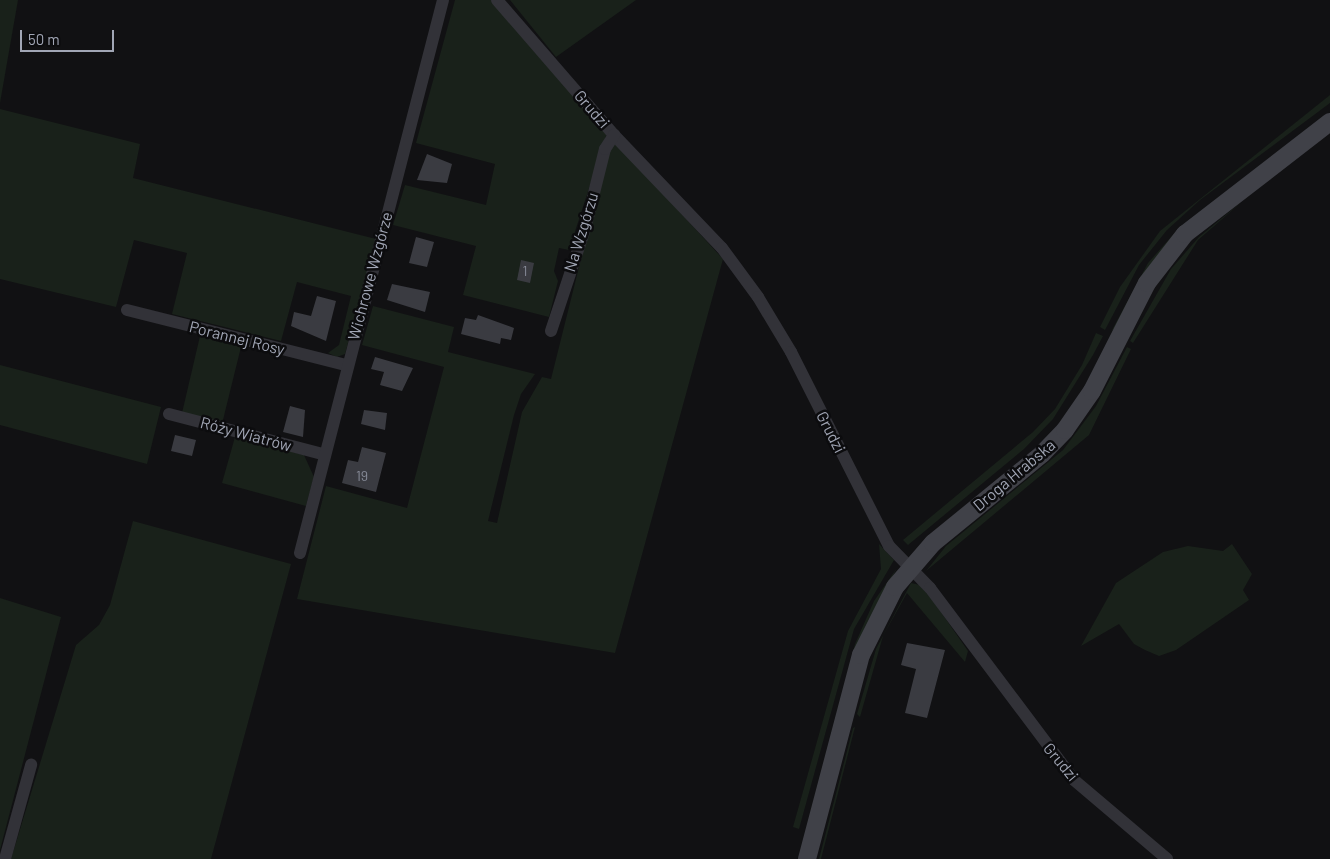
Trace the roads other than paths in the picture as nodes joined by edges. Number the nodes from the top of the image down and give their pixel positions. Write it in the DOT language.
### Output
graph roads {
  1 [pos="443,0"];
  2 [pos="497,0"];
  3 [pos="1330,122"];
  4 [pos="614,135"];
  5 [pos="127,310"];
  6 [pos="552,331"];
  7 [pos="346,365"];
  8 [pos="169,414"];
  9 [pos="323,454"];
  10 [pos="300,553"];
  11 [pos="910,566"];
  12 [pos="31,765"];
  13 [pos="4,859"];
  14 [pos="807,859"];
  15 [pos="1167,859"];
  1 -- 7 [label="street, Wichrowe Wzgórze"];
  2 -- 4 [label="street, Grudzi"];
  3 -- 11 [label="street, Droga Hrabska"];
  4 -- 6 [label="street, Na Wzgórzu"];
  4 -- 11 [label="street, Grudzi"];
  5 -- 7 [label="street, Porannej Rosy"];
  7 -- 9 [label="street, Wichrowe Wzgórze"];
  8 -- 9 [label="street, Róży Wiatrów"];
  9 -- 10 [label="street, Wichrowe Wzgórze"];
  11 -- 14 [label="street, Droga Hrabska"];
  11 -- 15 [label="street, Grudzi"];
  12 -- 13 [label="street"];
}
